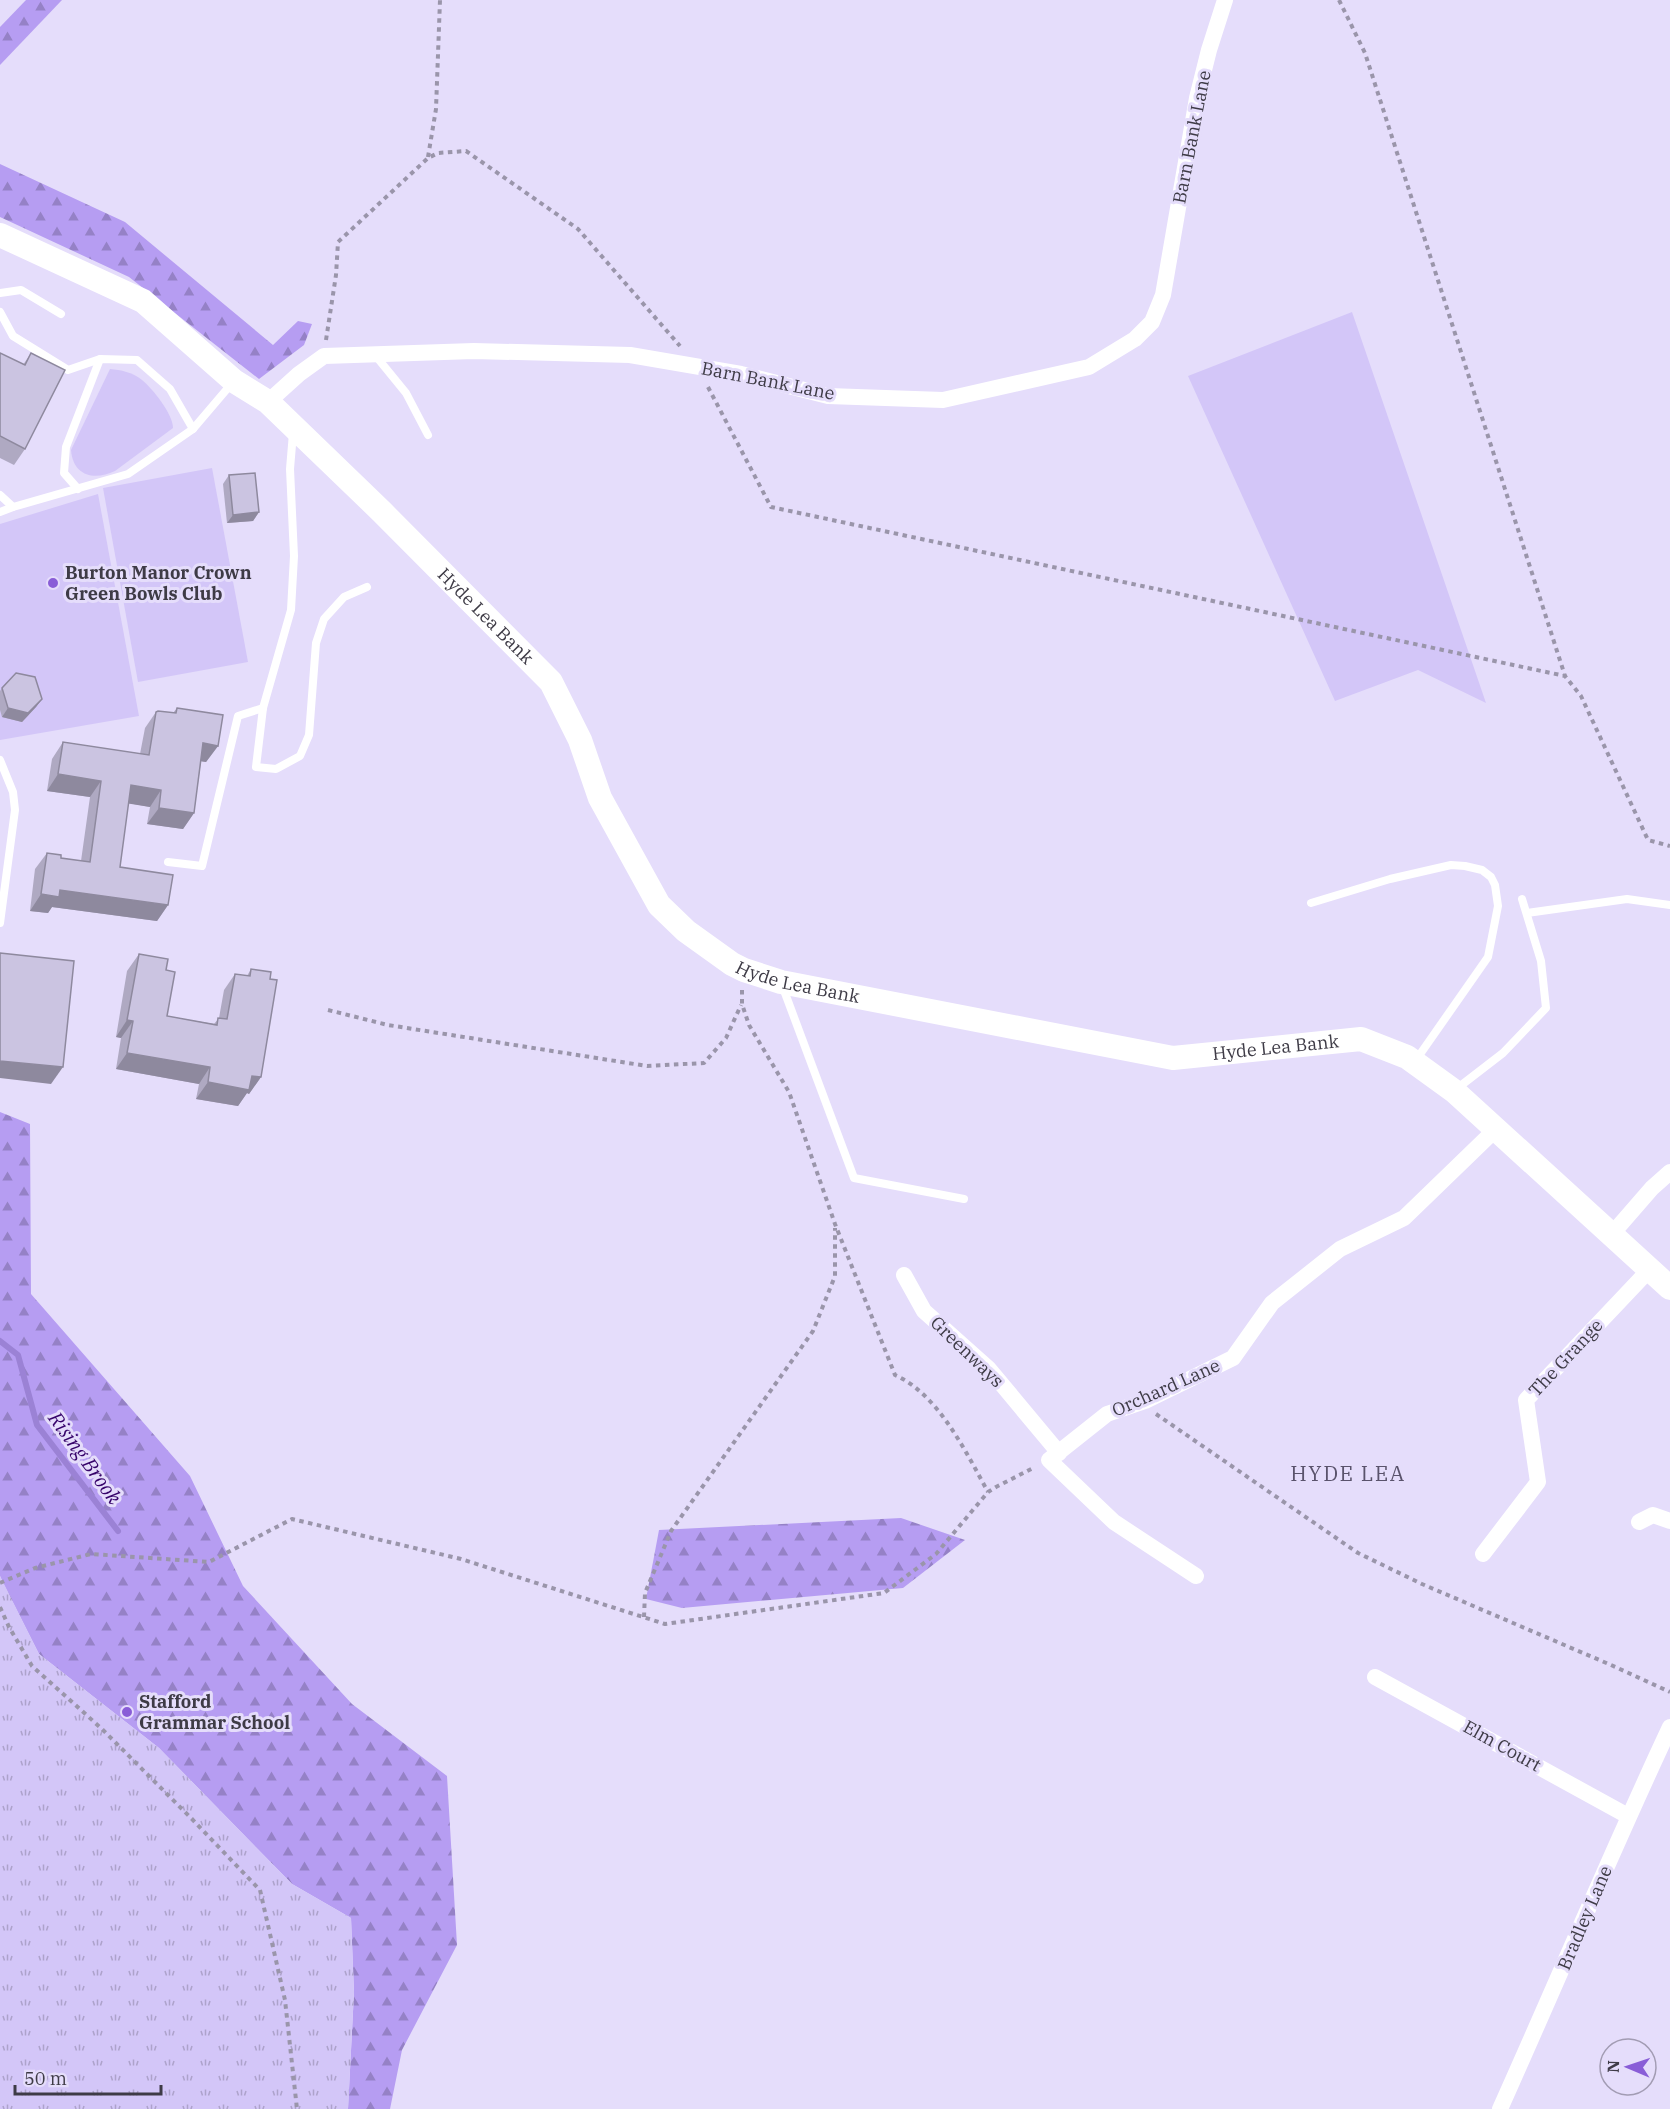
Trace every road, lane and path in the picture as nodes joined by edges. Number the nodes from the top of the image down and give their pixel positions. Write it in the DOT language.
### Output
graph roads {
  1 [pos="440,0"];
  2 [pos="1226,0"];
  3 [pos="1339,0"];
  4 [pos="428,158"];
  5 [pos="0,235"];
  6 [pos="0,293"];
  7 [pos="0,312"];
  8 [pos="61,314"];
  9 [pos="375,354"];
  10 [pos="324,356"];
  11 [pos="100,359"];
  12 [pos="698,367"];
  13 [pos="234,381"];
  14 [pos="268,402"];
  15 [pos="294,427"];
  16 [pos="193,429"];
  17 [pos="428,435"];
  18 [pos="78,489"];
  19 [pos="0,495"];
  20 [pos="13,507"];
  21 [pos="0,512"];
  22 [pos="367,587"];
  23 [pos="1565,676"];
  24 [pos="263,708"];
  25 [pos="0,760"];
  26 [pos="1670,846"];
  27 [pos="168,862"];
  28 [pos="1522,899"];
  29 [pos="1311,903"];
  30 [pos="1670,905"];
  31 [pos="1527,913"];
  32 [pos="0,923"];
  33 [pos="744,970"];
  34 [pos="781,982"];
  35 [pos="742,1004"];
  36 [pos="328,1010"];
  37 [pos="1415,1062"];
  38 [pos="1454,1091"];
  39 [pos="1496,1129"];
  40 [pos="1670,1172"];
  41 [pos="964,1199"];
  42 [pos="835,1224"];
  43 [pos="1612,1234"];
  44 [pos="1650,1269"];
  45 [pos="904,1275"];
  46 [pos="1670,1288"];
  47 [pos="1145,1401"];
  48 [pos="1054,1456"];
  49 [pos="988,1492"];
  50 [pos="1670,1521"];
  51 [pos="1639,1522"];
  52 [pos="1483,1554"];
  53 [pos="1196,1576"];
  54 [pos="0,1582"];
  55 [pos="0,1607"];
  56 [pos="644,1617"];
  57 [pos="1375,1677"];
  58 [pos="1670,1692"];
  59 [pos="1670,1727"];
  60 [pos="1628,1816"];
  61 [pos="297,2109"];
  62 [pos="1500,2109"];
  1 -- 4 [label="path"];
  2 -- 12 [label="street, Barn Bank Lane"];
  3 -- 23 [label="path"];
  4 -- 10 [label="path"];
  4 -- 12 [label="path"];
  5 -- 13 [label="street, Hyde Lea Bank"];
  6 -- 8 [label="lane"];
  7 -- 11 [label="lane"];
  9 -- 10 [label="street, Barn Bank Lane"];
  9 -- 12 [label="street, Barn Bank Lane"];
  9 -- 17 [label="lane"];
  10 -- 14 [label="street"];
  11 -- 16 [label="lane"];
  11 -- 18 [label="lane"];
  12 -- 23 [label="path"];
  13 -- 14 [label="street, Hyde Lea Bank"];
  13 -- 16 [label="lane"];
  14 -- 15 [label="street, Hyde Lea Bank"];
  15 -- 24 [label="lane"];
  15 -- 33 [label="street, Hyde Lea Bank"];
  16 -- 18 [label="lane"];
  18 -- 20 [label="lane"];
  19 -- 20 [label="lane"];
  20 -- 21 [label="lane"];
  22 -- 24 [label="lane"];
  23 -- 26 [label="path"];
  24 -- 27 [label="lane"];
  25 -- 32 [label="lane"];
  28 -- 31 [label="lane"];
  29 -- 37 [label="lane"];
  30 -- 31 [label="lane"];
  31 -- 38 [label="lane"];
  33 -- 34 [label="street, Hyde Lea Bank"];
  33 -- 35 [label="path"];
  34 -- 37 [label="street, Hyde Lea Bank"];
  34 -- 41 [label="lane"];
  35 -- 36 [label="path"];
  35 -- 42 [label="path"];
  37 -- 38 [label="street, Hyde Lea Bank"];
  38 -- 39 [label="street, Hyde Lea Bank"];
  39 -- 43 [label="street, Hyde Lea Bank"];
  39 -- 47 [label="street, Orchard Lane"];
  40 -- 43 [label="street"];
  42 -- 49 [label="path"];
  42 -- 56 [label="path"];
  43 -- 44 [label="street, Hyde Lea Bank"];
  44 -- 46 [label="street, Hyde Lea Bank"];
  44 -- 52 [label="street, The Grange"];
  45 -- 48 [label="street, Greenways"];
  47 -- 48 [label="street, Orchard Lane"];
  47 -- 58 [label="path"];
  48 -- 49 [label="path"];
  48 -- 53 [label="street, Greenways"];
  49 -- 56 [label="path"];
  50 -- 51 [label="street"];
  54 -- 56 [label="path"];
  55 -- 61 [label="path"];
  57 -- 60 [label="street, Elm Court"];
  59 -- 60 [label="street, Bradley Lane"];
  60 -- 62 [label="street, Bradley Lane"];
}
